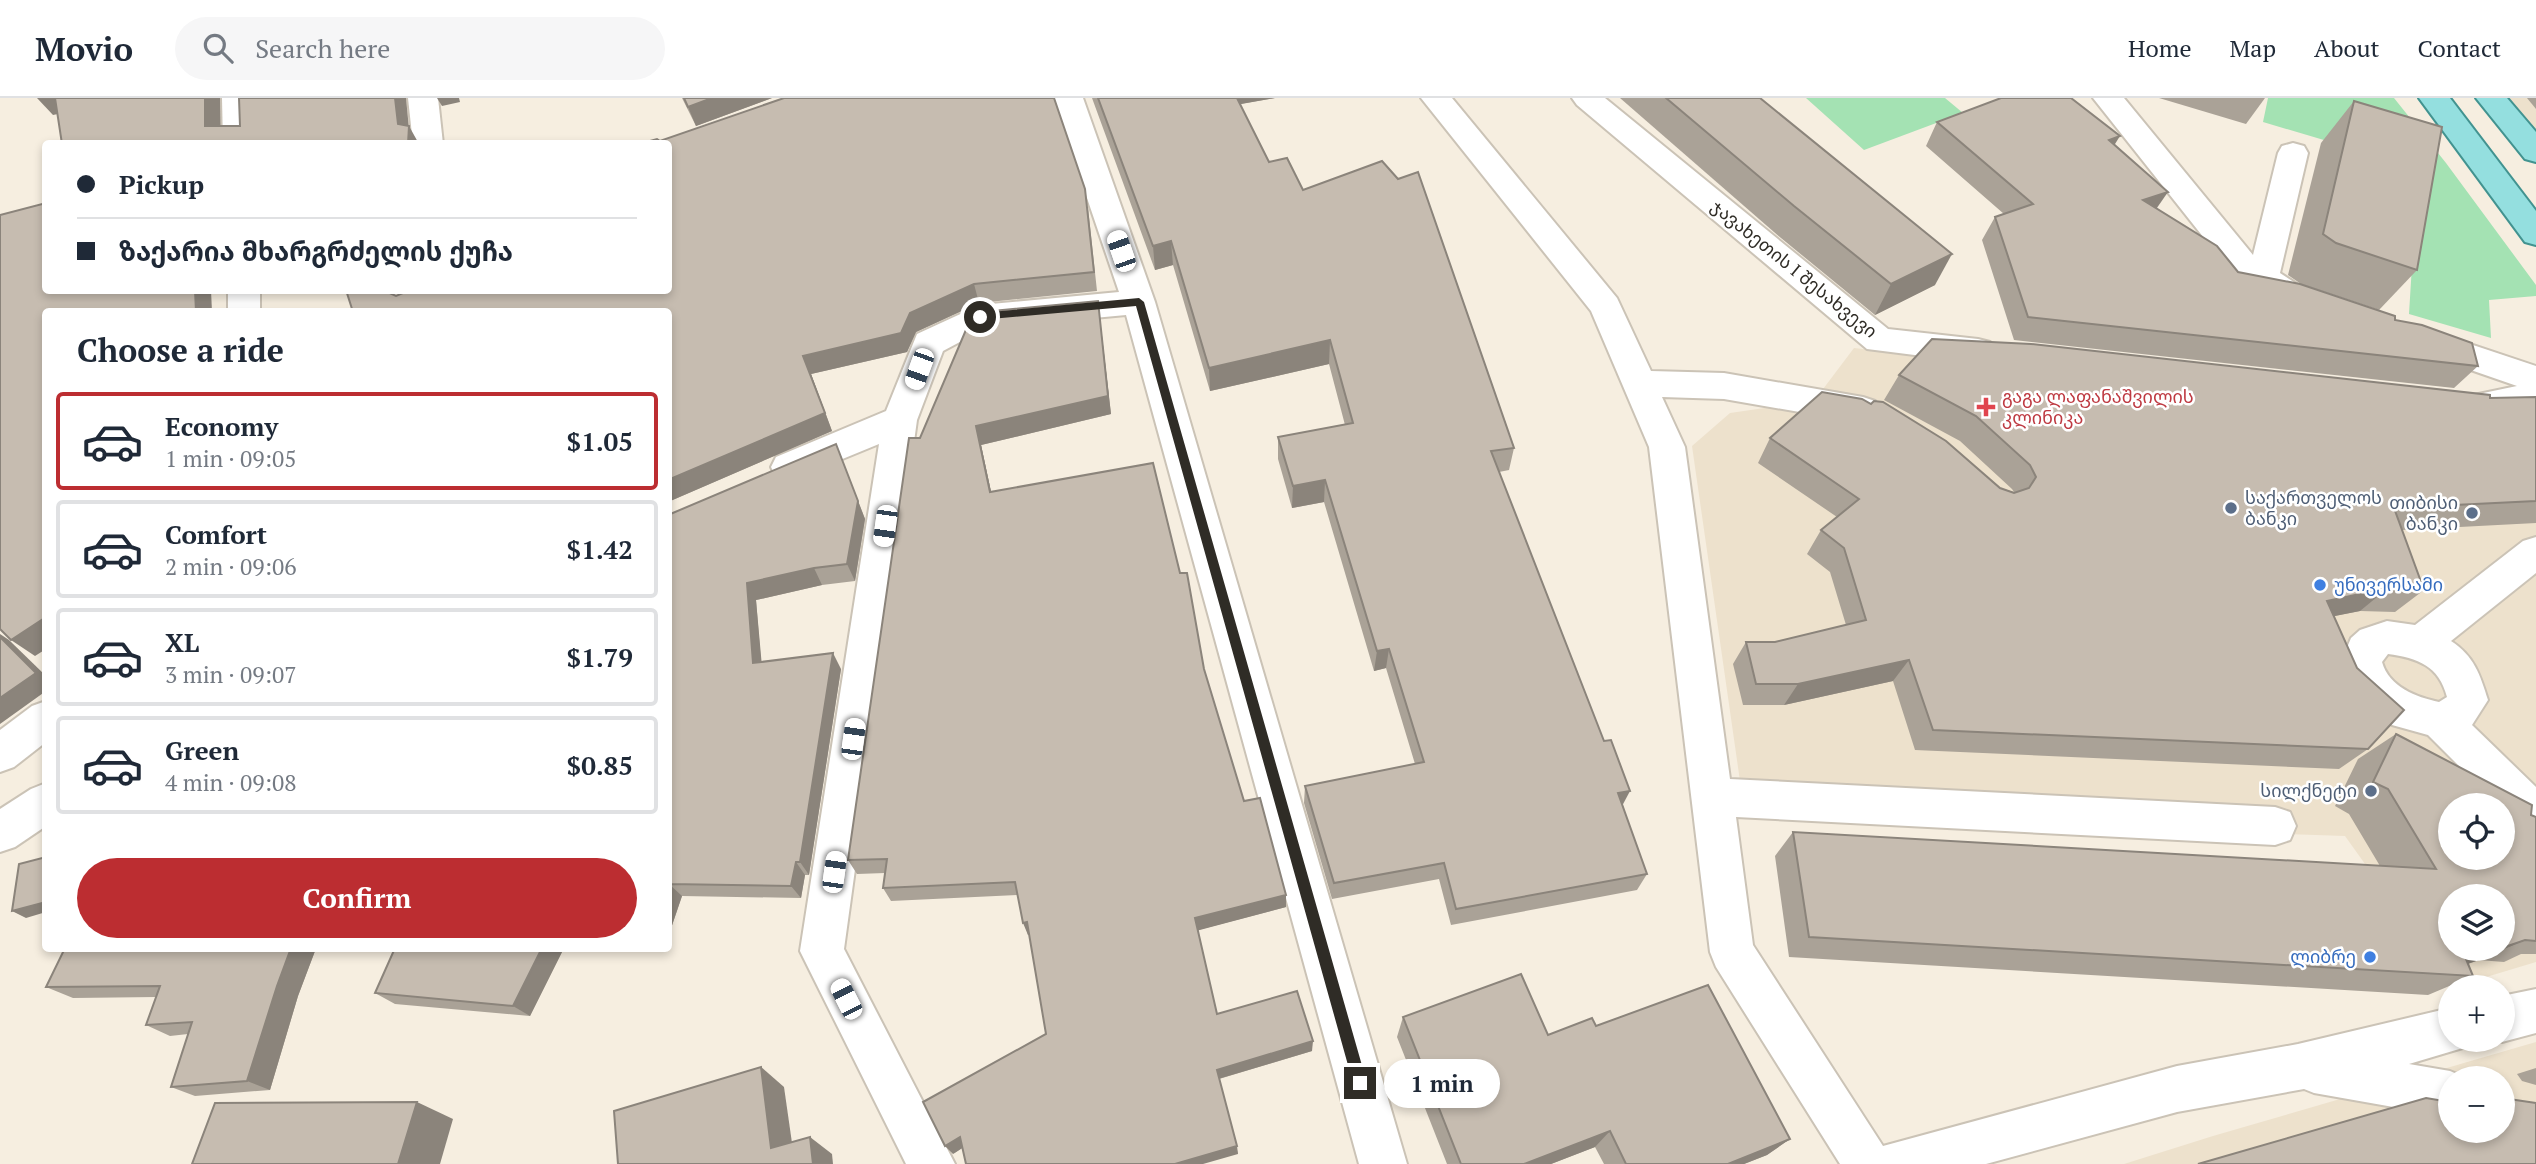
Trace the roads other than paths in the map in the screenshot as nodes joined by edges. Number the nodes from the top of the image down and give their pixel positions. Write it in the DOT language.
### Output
graph roads {
  1 [pos="237,98"];
  2 [pos="423,98"];
  3 [pos="1068,98"];
  4 [pos="1436,98"];
  5 [pos="1587,98"];
  6 [pos="2108,98"];
  7 [pos="2434,98"];
  8 [pos="2491,98"];
  9 [pos="238,140"];
  10 [pos="428,140"];
  11 [pos="2536,152"];
  12 [pos="2293,153"];
  13 [pos="2536,234"];
  14 [pos="2263,279"];
  15 [pos="1139,302"];
  16 [pos="2339,312"];
  17 [pos="2402,333"];
  18 [pos="2004,354"];
  19 [pos="2536,379"];
  20 [pos="1640,384"];
  21 [pos="2536,396"];
  22 [pos="2449,403"];
  23 [pos="1889,419"];
  24 [pos="900,420"];
  25 [pos="762,479"];
  26 [pos="2536,552"];
  27 [pos="2421,642"];
  28 [pos="2439,720"];
  29 [pos="42,721"];
  30 [pos="0,754"];
  31 [pos="1712,797"];
  32 [pos="42,805"];
  33 [pos="2536,815"];
  34 [pos="2276,826"];
  35 [pos="0,833"];
  36 [pos="2536,1011"];
  37 [pos="2515,1016"];
  38 [pos="2438,1034"];
  39 [pos="2298,1067"];
  40 [pos="2438,1092"];
  41 [pos="931,1164"];
  42 [pos="1382,1164"];
  43 [pos="1867,1164"];
  44 [pos="1898,1164"];
  1 -- 9 [label="street"];
  2 -- 10 [label="street"];
  3 -- 15 [label="street"];
  4 -- 20 [label="street"];
  5 -- 18 [label="street, ჯავახეთის I შესახვევი"];
  6 -- 14 [label="street"];
  7 -- 13 [label="main road"];
  8 -- 11 [label="main road"];
  12 -- 14 [label="street"];
  14 -- 16 [label="street"];
  15 -- 24 [label="street"];
  15 -- 42 [label="street"];
  17 -- 19 [label="street"];
  20 -- 23 [label="street"];
  20 -- 31 [label="street"];
  21 -- 22 [label="street"];
  24 -- 25 [label="street"];
  24 -- 41 [label="street"];
  26 -- 27 [label="street"];
  27 -- 28 [label="street"];
  27 -- 28 [label="street"];
  28 -- 33 [label="street"];
  29 -- 30 [label="street"];
  31 -- 34 [label="street"];
  31 -- 43 [label="street"];
  32 -- 35 [label="street"];
  36 -- 37 [label="street"];
  38 -- 39 [label="street"];
  39 -- 40 [label="street"];
  39 -- 44 [label="street"];
}
